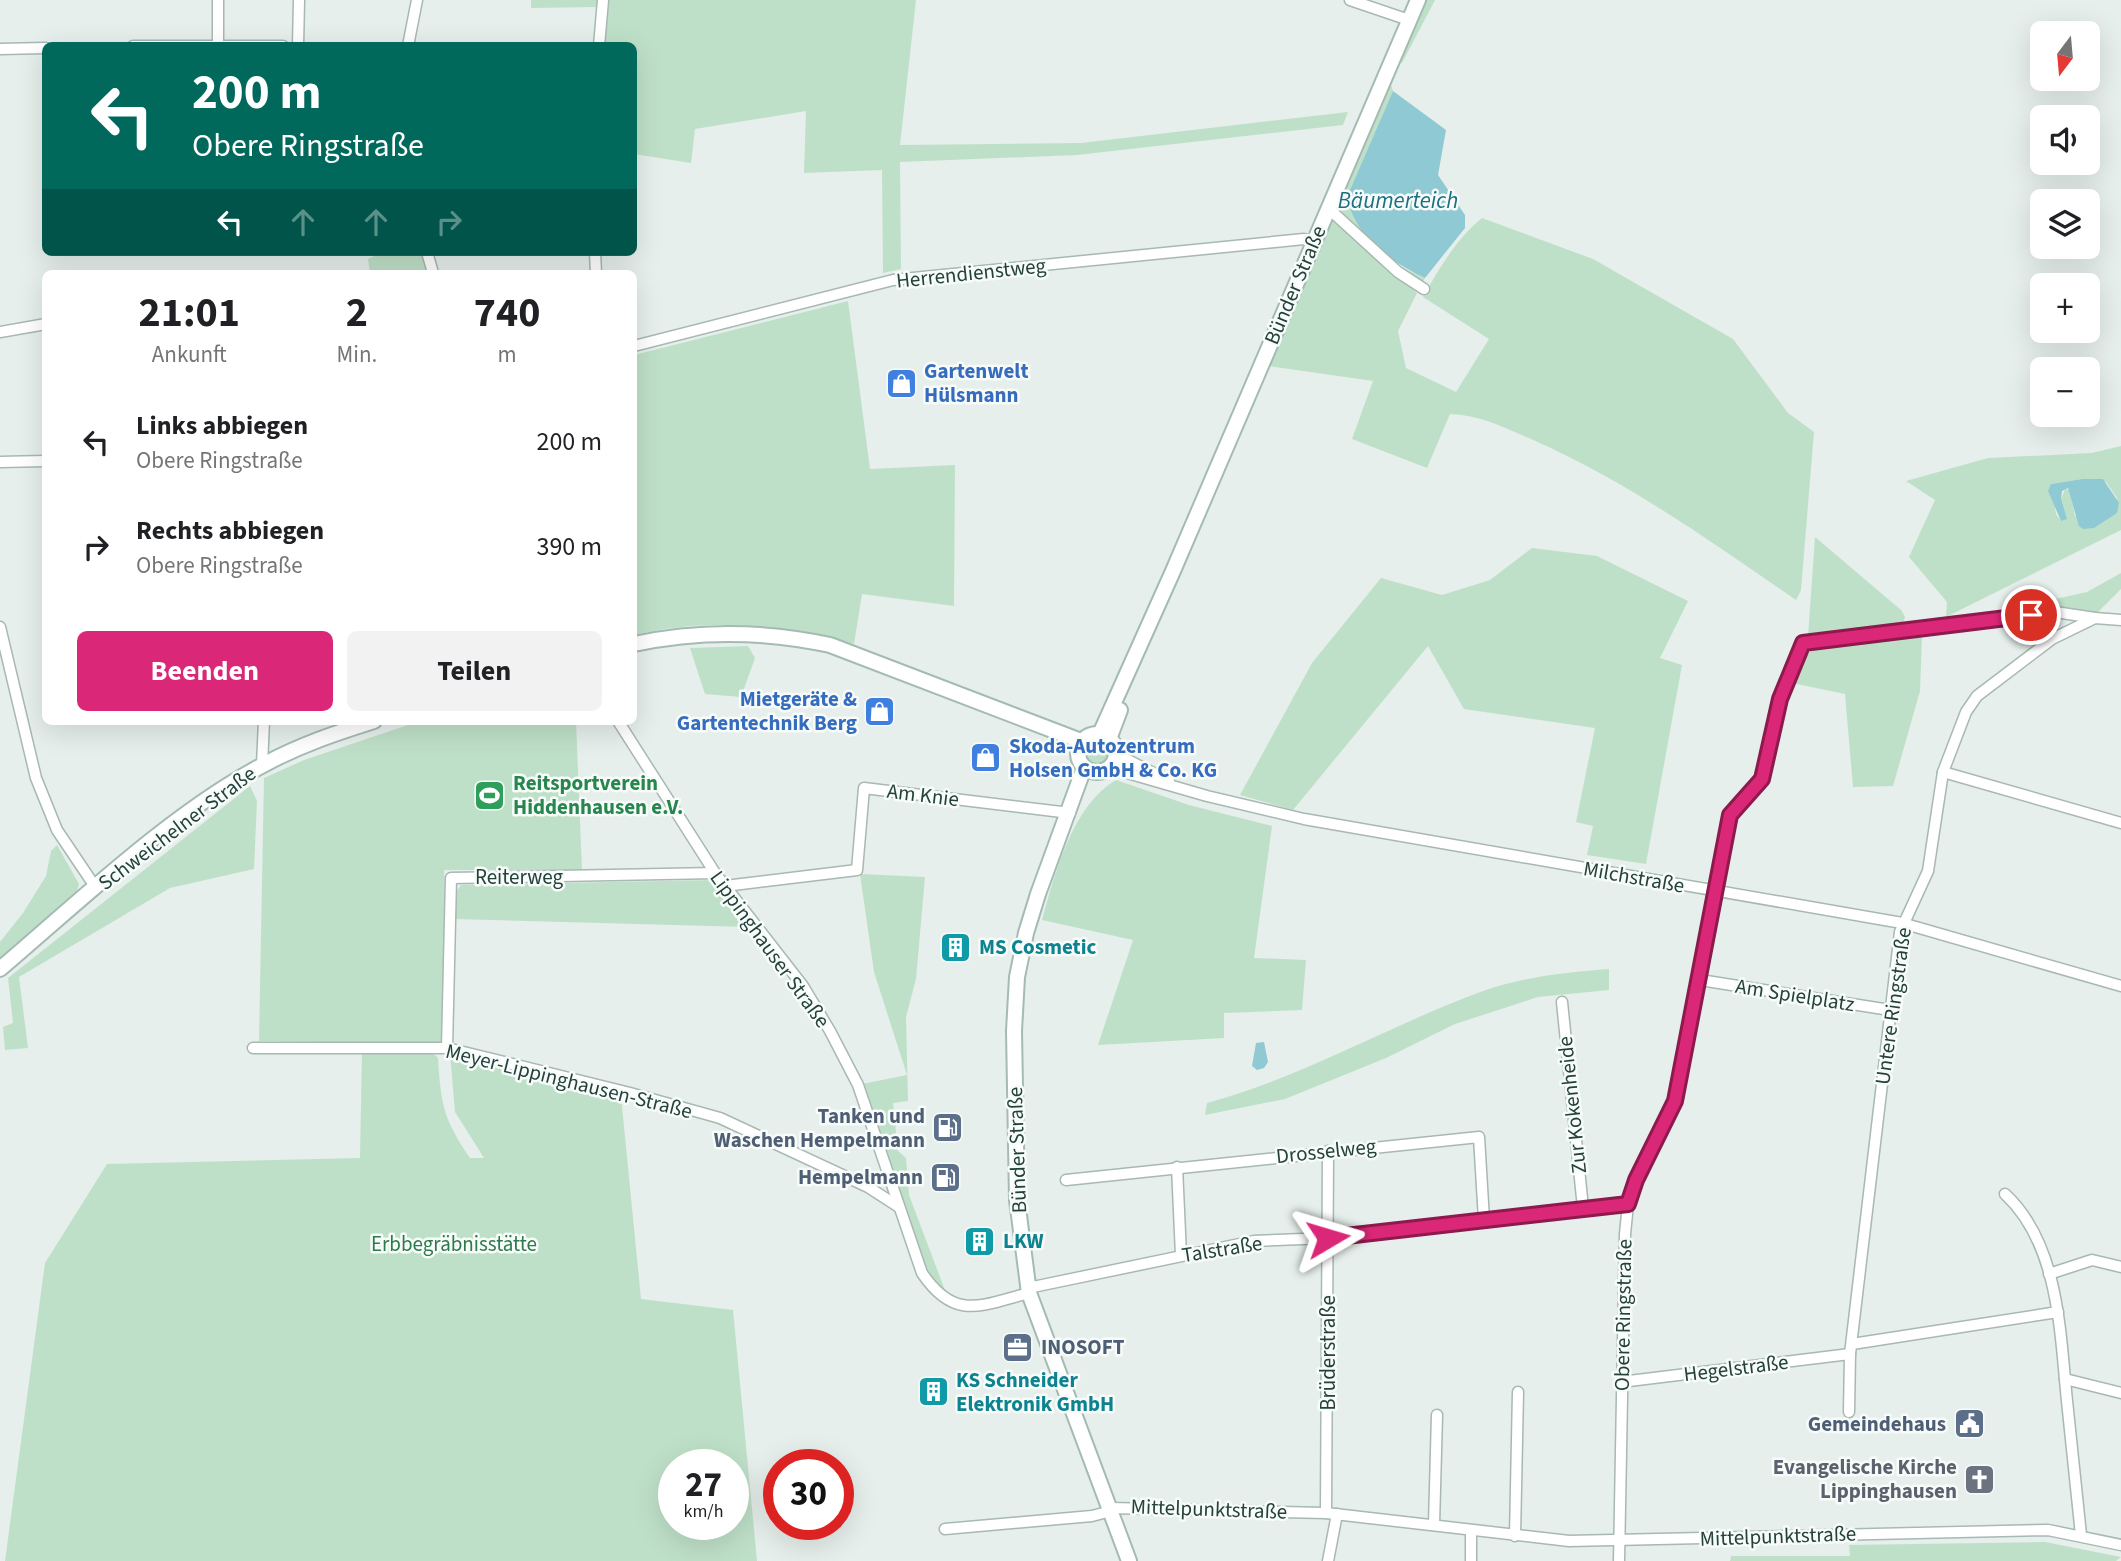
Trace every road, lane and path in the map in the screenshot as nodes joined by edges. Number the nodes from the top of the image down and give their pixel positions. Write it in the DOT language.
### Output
graph roads {
  1 [pos="218,0"];
  2 [pos="299,0"];
  3 [pos="417,0"];
  4 [pos="603,0"];
  5 [pos="1350,0"];
  6 [pos="1418,0"];
  7 [pos="1409,20"];
  8 [pos="218,42"];
  9 [pos="298,42"];
  10 [pos="409,42"];
  11 [pos="599,42"];
  12 [pos="42,48"];
  13 [pos="0,49"];
  14 [pos="1328,208"];
  15 [pos="1314,241"];
  16 [pos="1424,289"];
  17 [pos="42,325"];
  18 [pos="0,332"];
  19 [pos="637,345"];
  20 [pos="42,461"];
  21 [pos="0,462"];
  22 [pos="2095,618"];
  23 [pos="2121,620"];
  24 [pos="0,627"];
  25 [pos="637,644"];
  26 [pos="264,725"];
  27 [pos="360,725"];
  28 [pos="621,725"];
  29 [pos="1105,736"];
  30 [pos="1079,748"];
  31 [pos="1113,761"];
  32 [pos="262,765"];
  33 [pos="1090,770"];
  34 [pos="1943,772"];
  35 [pos="1070,813"];
  36 [pos="2121,823"];
  37 [pos="715,873"];
  38 [pos="725,886"];
  39 [pos="96,888"];
  40 [pos="1717,890"];
  41 [pos="1902,923"];
  42 [pos="0,969"];
  43 [pos="1700,979"];
  44 [pos="2121,986"];
  45 [pos="1562,1002"];
  46 [pos="1890,1010"];
  47 [pos="253,1048"];
  48 [pos="447,1048"];
  49 [pos="1328,1151"];
  50 [pos="1177,1167"];
  51 [pos="889,1176"];
  52 [pos="1066,1180"];
  53 [pos="868,1187"];
  54 [pos="2005,1194"];
  55 [pos="1628,1204"];
  56 [pos="899,1208"];
  57 [pos="1583,1208"];
  58 [pos="1484,1220"];
  59 [pos="1328,1238"];
  60 [pos="1181,1255"];
  61 [pos="2121,1267"];
  62 [pos="2049,1274"];
  63 [pos="1029,1290"];
  64 [pos="2058,1312"];
  65 [pos="1851,1349"];
  66 [pos="2065,1379"];
  67 [pos="1621,1382"];
  68 [pos="1518,1392"];
  69 [pos="2121,1394"];
  70 [pos="1849,1412"];
  71 [pos="1437,1415"];
  72 [pos="1110,1509"];
  73 [pos="1331,1513"];
  74 [pos="1434,1524"];
  75 [pos="945,1529"];
  76 [pos="1471,1531"];
  77 [pos="2081,1535"];
  78 [pos="1515,1536"];
  79 [pos="1620,1540"];
  80 [pos="2121,1545"];
  81 [pos="1129,1561"];
  82 [pos="1328,1561"];
  83 [pos="1471,1561"];
  84 [pos="1619,1561"];
  1 -- 8 [label="street"];
  2 -- 9 [label="street"];
  3 -- 10 [label="street"];
  4 -- 11 [label="street"];
  5 -- 7 [label="street"];
  6 -- 7 [label="main road, Bünder Straße"];
  7 -- 14 [label="main road, Bünder Straße"];
  12 -- 13 [label="street"];
  14 -- 15 [label="main road, Bünder Straße"];
  14 -- 16 [label="street"];
  15 -- 19 [label="street, Herrendienstweg"];
  15 -- 29 [label="main road, Bünder Straße"];
  17 -- 18 [label="street"];
  20 -- 21 [label="street"];
  22 -- 23 [label="street"];
  22 -- 34 [label="street, Untere Ringstraße"];
  22 -- 40 [label="street, Obere Ringstraße"];
  24 -- 39 [label="street"];
  25 -- 30 [label="main road"];
  26 -- 32 [label="street"];
  27 -- 32 [label="main road, Schweichelner Straße"];
  28 -- 37 [label="street, Lippinghauser Straße"];
  29 -- 30 [label="main road"];
  29 -- 31 [label="main road"];
  30 -- 33 [label="main road"];
  31 -- 33 [label="main road"];
  31 -- 40 [label="street, Milchstraße"];
  32 -- 39 [label="main road, Schweichelner Straße"];
  33 -- 35 [label="main road, Bünder Straße"];
  34 -- 36 [label="street"];
  34 -- 41 [label="street, Untere Ringstraße"];
  35 -- 38 [label="street, Am Knie"];
  35 -- 63 [label="main road, Bünder Straße"];
  37 -- 38 [label="street, Lippinghauser Straße"];
  37 -- 48 [label="street, Reiterweg"];
  38 -- 51 [label="street, Lippinghauser Straße"];
  39 -- 42 [label="main road, Schweichelner Straße"];
  40 -- 41 [label="street, Milchstraße"];
  40 -- 43 [label="street, Obere Ringstraße"];
  41 -- 44 [label="street, Milchstraße"];
  41 -- 46 [label="street, Untere Ringstraße"];
  43 -- 46 [label="street, Am Spielplatz"];
  43 -- 55 [label="street, Obere Ringstraße"];
  45 -- 57 [label="street, Zur Kokenheide"];
  46 -- 65 [label="street, Untere Ringstraße"];
  47 -- 48 [label="street, Meyer-Lippinghausen-Straße"];
  48 -- 53 [label="street, Meyer-Lippinghausen-Straße"];
  49 -- 50 [label="street, Drosselweg"];
  49 -- 58 [label="street, Drosselweg"];
  49 -- 59 [label="street, Brüderstraße"];
  50 -- 52 [label="street, Drosselweg"];
  50 -- 60 [label="street"];
  51 -- 53 [label="street"];
  51 -- 56 [label="street, Lippinghauser Straße"];
  53 -- 56 [label="street, Meyer-Lippinghausen-Straße"];
  54 -- 62 [label="street"];
  55 -- 57 [label="street, Talstraße"];
  55 -- 67 [label="street, Obere Ringstraße"];
  56 -- 63 [label="street, Lippinghauser Straße"];
  57 -- 58 [label="street, Talstraße"];
  58 -- 59 [label="street, Talstraße"];
  59 -- 60 [label="street, Talstraße"];
  59 -- 73 [label="street, Brüderstraße"];
  60 -- 63 [label="street, Talstraße"];
  61 -- 62 [label="street"];
  62 -- 64 [label="street"];
  63 -- 72 [label="main road, Bünder Straße"];
  64 -- 65 [label="street, Hegelstraße"];
  64 -- 66 [label="street"];
  65 -- 67 [label="street, Hegelstraße"];
  65 -- 70 [label="street, Untere Ringstraße"];
  66 -- 69 [label="street"];
  66 -- 77 [label="street"];
  67 -- 79 [label="street, Obere Ringstraße"];
  68 -- 78 [label="street"];
  71 -- 74 [label="street"];
  72 -- 73 [label="street, Mittelpunktstraße"];
  72 -- 75 [label="street, Mittelpunktstraße"];
  72 -- 81 [label="main road, Bünder Straße"];
  73 -- 74 [label="street, Mittelpunktstraße"];
  73 -- 82 [label="street, Brüderstraße"];
  74 -- 76 [label="street, Mittelpunktstraße"];
  76 -- 78 [label="street, Mittelpunktstraße"];
  76 -- 83 [label="street"];
  77 -- 79 [label="street, Mittelpunktstraße"];
  77 -- 80 [label="street, Mittelpunktstraße"];
  78 -- 79 [label="street, Mittelpunktstraße"];
  79 -- 84 [label="street, Obere Ringstraße"];
}
